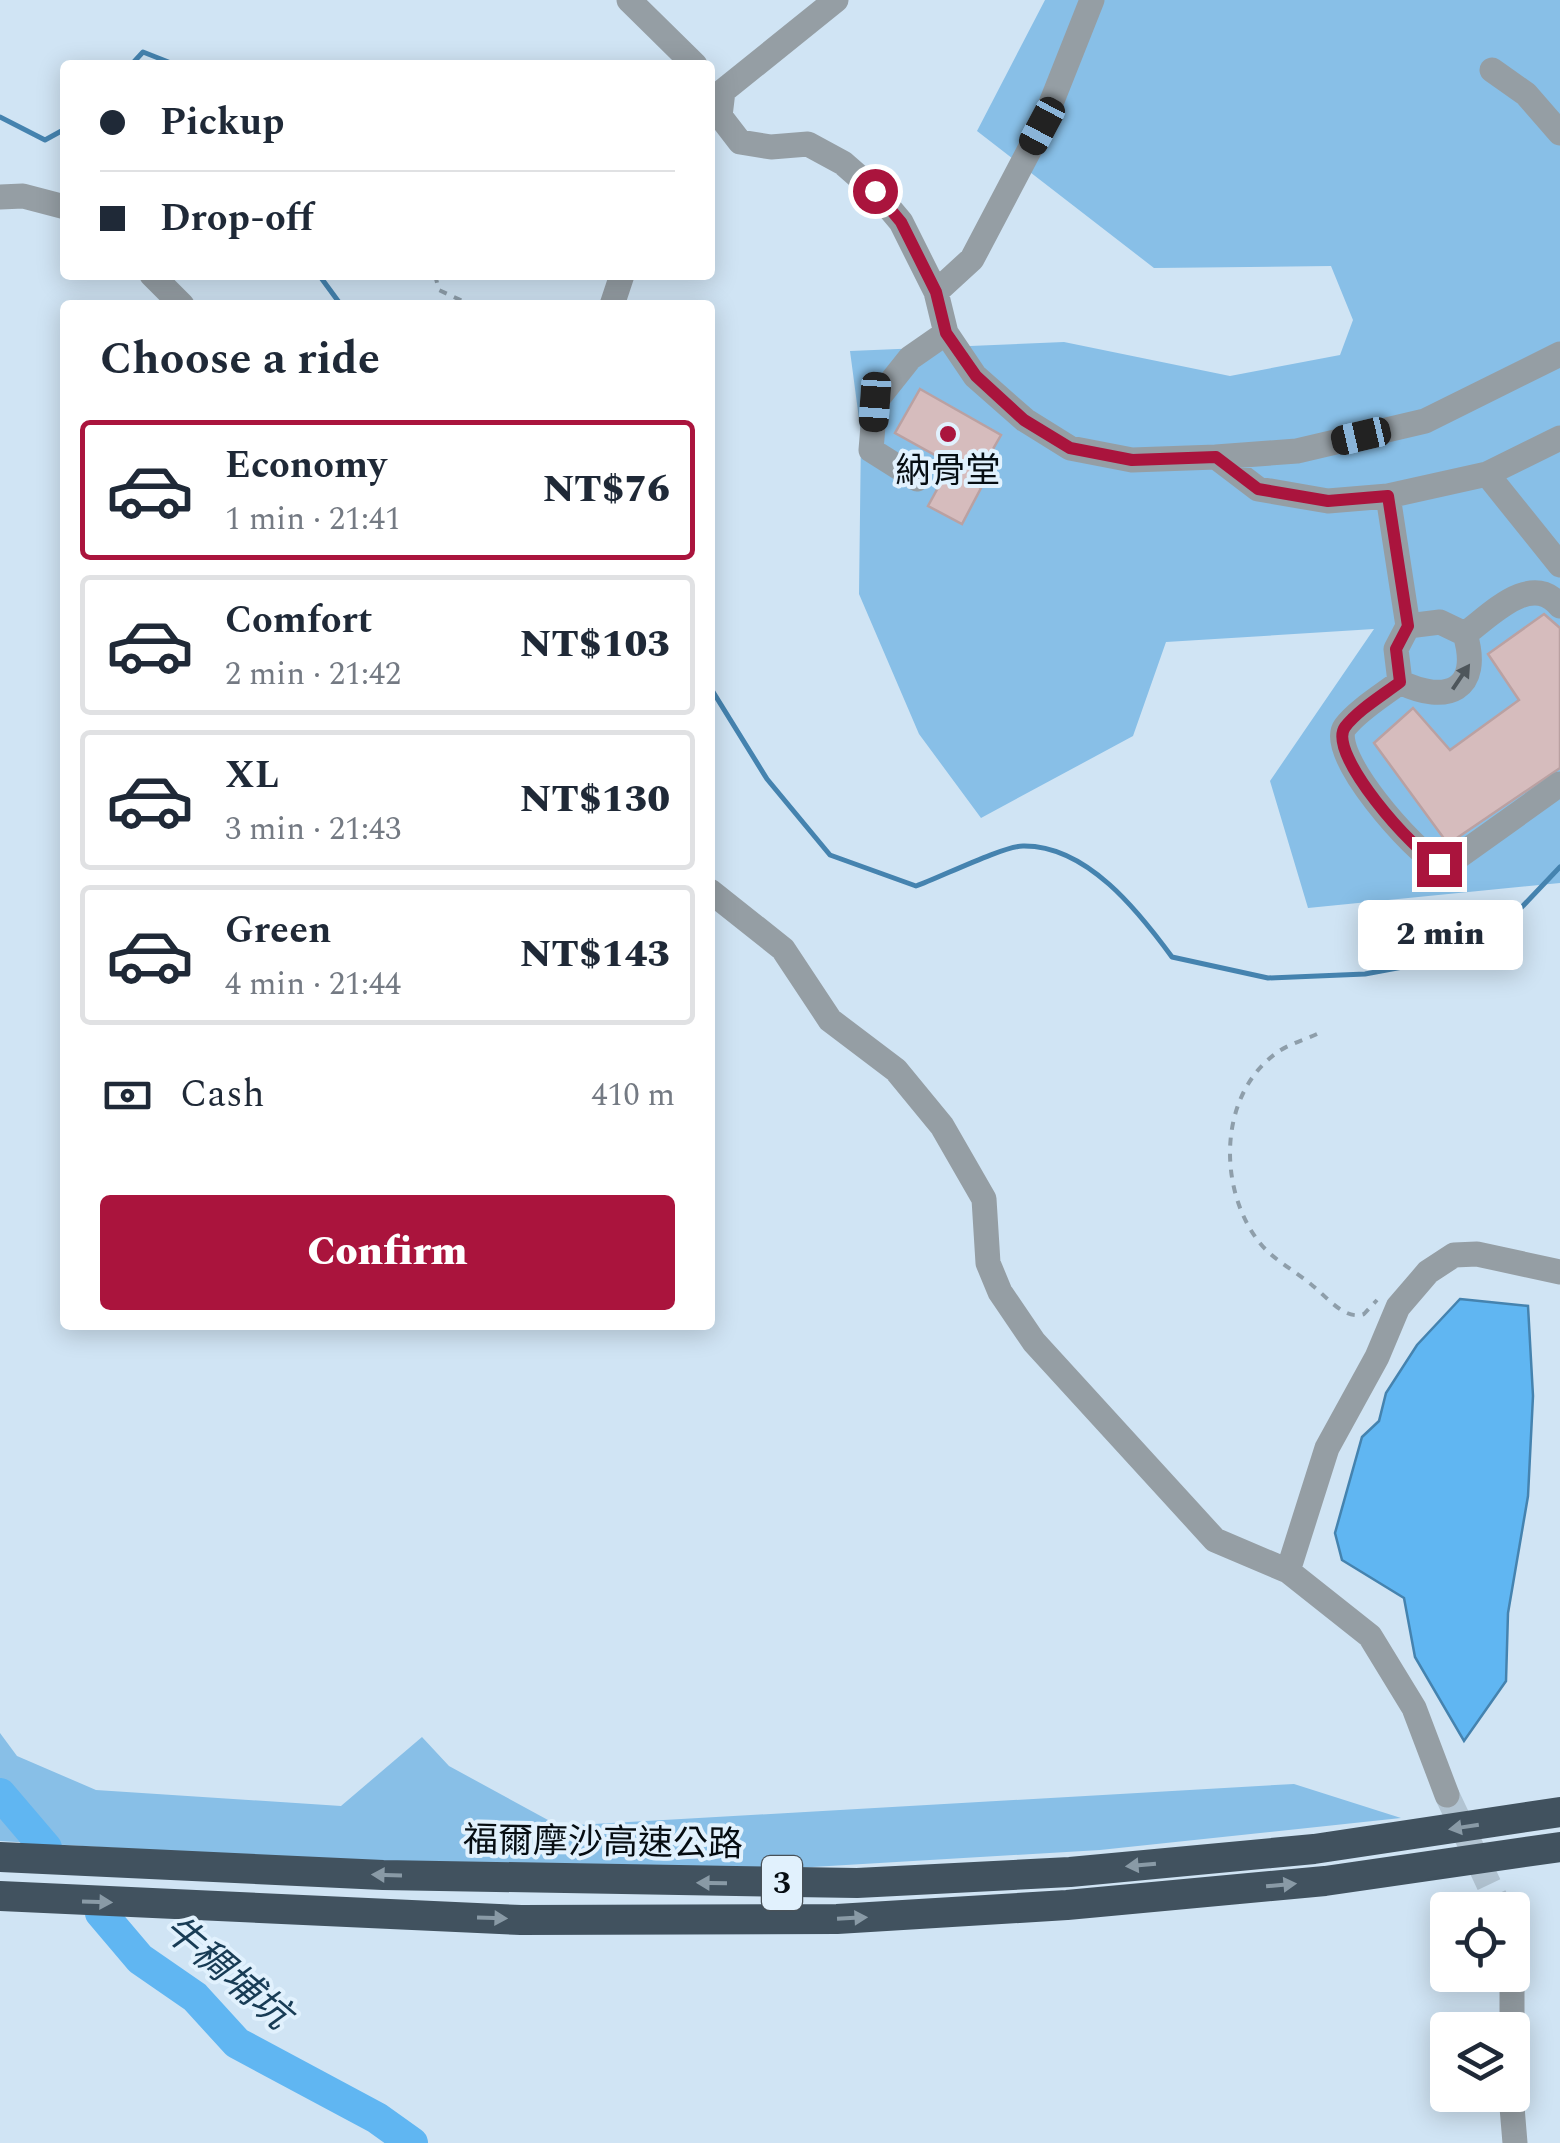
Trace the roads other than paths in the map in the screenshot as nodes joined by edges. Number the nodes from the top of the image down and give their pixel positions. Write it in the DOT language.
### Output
graph roads {
  1 [pos="629,0"];
  2 [pos="836,0"];
  3 [pos="1092,0"];
  4 [pos="690,60"];
  5 [pos="1492,70"];
  6 [pos="716,103"];
  7 [pos="1560,134"];
  8 [pos="0,197"];
  9 [pos="60,206"];
  10 [pos="157,280"];
  11 [pos="936,292"];
  12 [pos="177,300"];
  13 [pos="946,333"];
  14 [pos="1560,354"];
  15 [pos="1560,438"];
  16 [pos="1216,457"];
  17 [pos="1487,474"];
  18 [pos="917,479"];
  19 [pos="1388,496"];
  20 [pos="1560,566"];
  21 [pos="1560,606"];
  22 [pos="1408,626"];
  23 [pos="1465,634"];
  24 [pos="1400,682"];
  25 [pos="1560,784"];
  26 [pos="1560,796"];
  27 [pos="1523,806"];
  28 [pos="715,895"];
  29 [pos="1560,1272"];
  30 [pos="1288,1571"];
  31 [pos="1447,1795"];
  32 [pos="1560,1812"];
  33 [pos="1560,1847"];
  34 [pos="0,1857"];
  35 [pos="0,1896"];
  36 [pos="1512,2112"];
  37 [pos="1515,2143"];
  1 -- 4 [label="street"];
  2 -- 6 [label="street"];
  3 -- 11 [label="street"];
  5 -- 7 [label="street"];
  6 -- 11 [label="street"];
  8 -- 9 [label="street"];
  10 -- 12 [label="street"];
  11 -- 13 [label="street"];
  13 -- 16 [label="street"];
  13 -- 18 [label="street"];
  14 -- 16 [label="street"];
  15 -- 17 [label="street"];
  16 -- 19 [label="street"];
  17 -- 19 [label="street"];
  17 -- 20 [label="street"];
  19 -- 22 [label="street"];
  21 -- 23 [label="street"];
  22 -- 23 [label="street"];
  22 -- 24 [label="street"];
  24 -- 23 [label="street, one-way"];
  24 -- 27 [label="street"];
  25 -- 27 [label="street"];
  26 -- 27 [label="street"];
  28 -- 30 [label="street"];
  29 -- 30 [label="street"];
  30 -- 31 [label="street"];
  32 -- 34 [label="highway, 福爾摩沙高速公路 / 3, one-way"];
  35 -- 33 [label="highway, 3, one-way"];
  36 -- 37 [label="street"];
}
